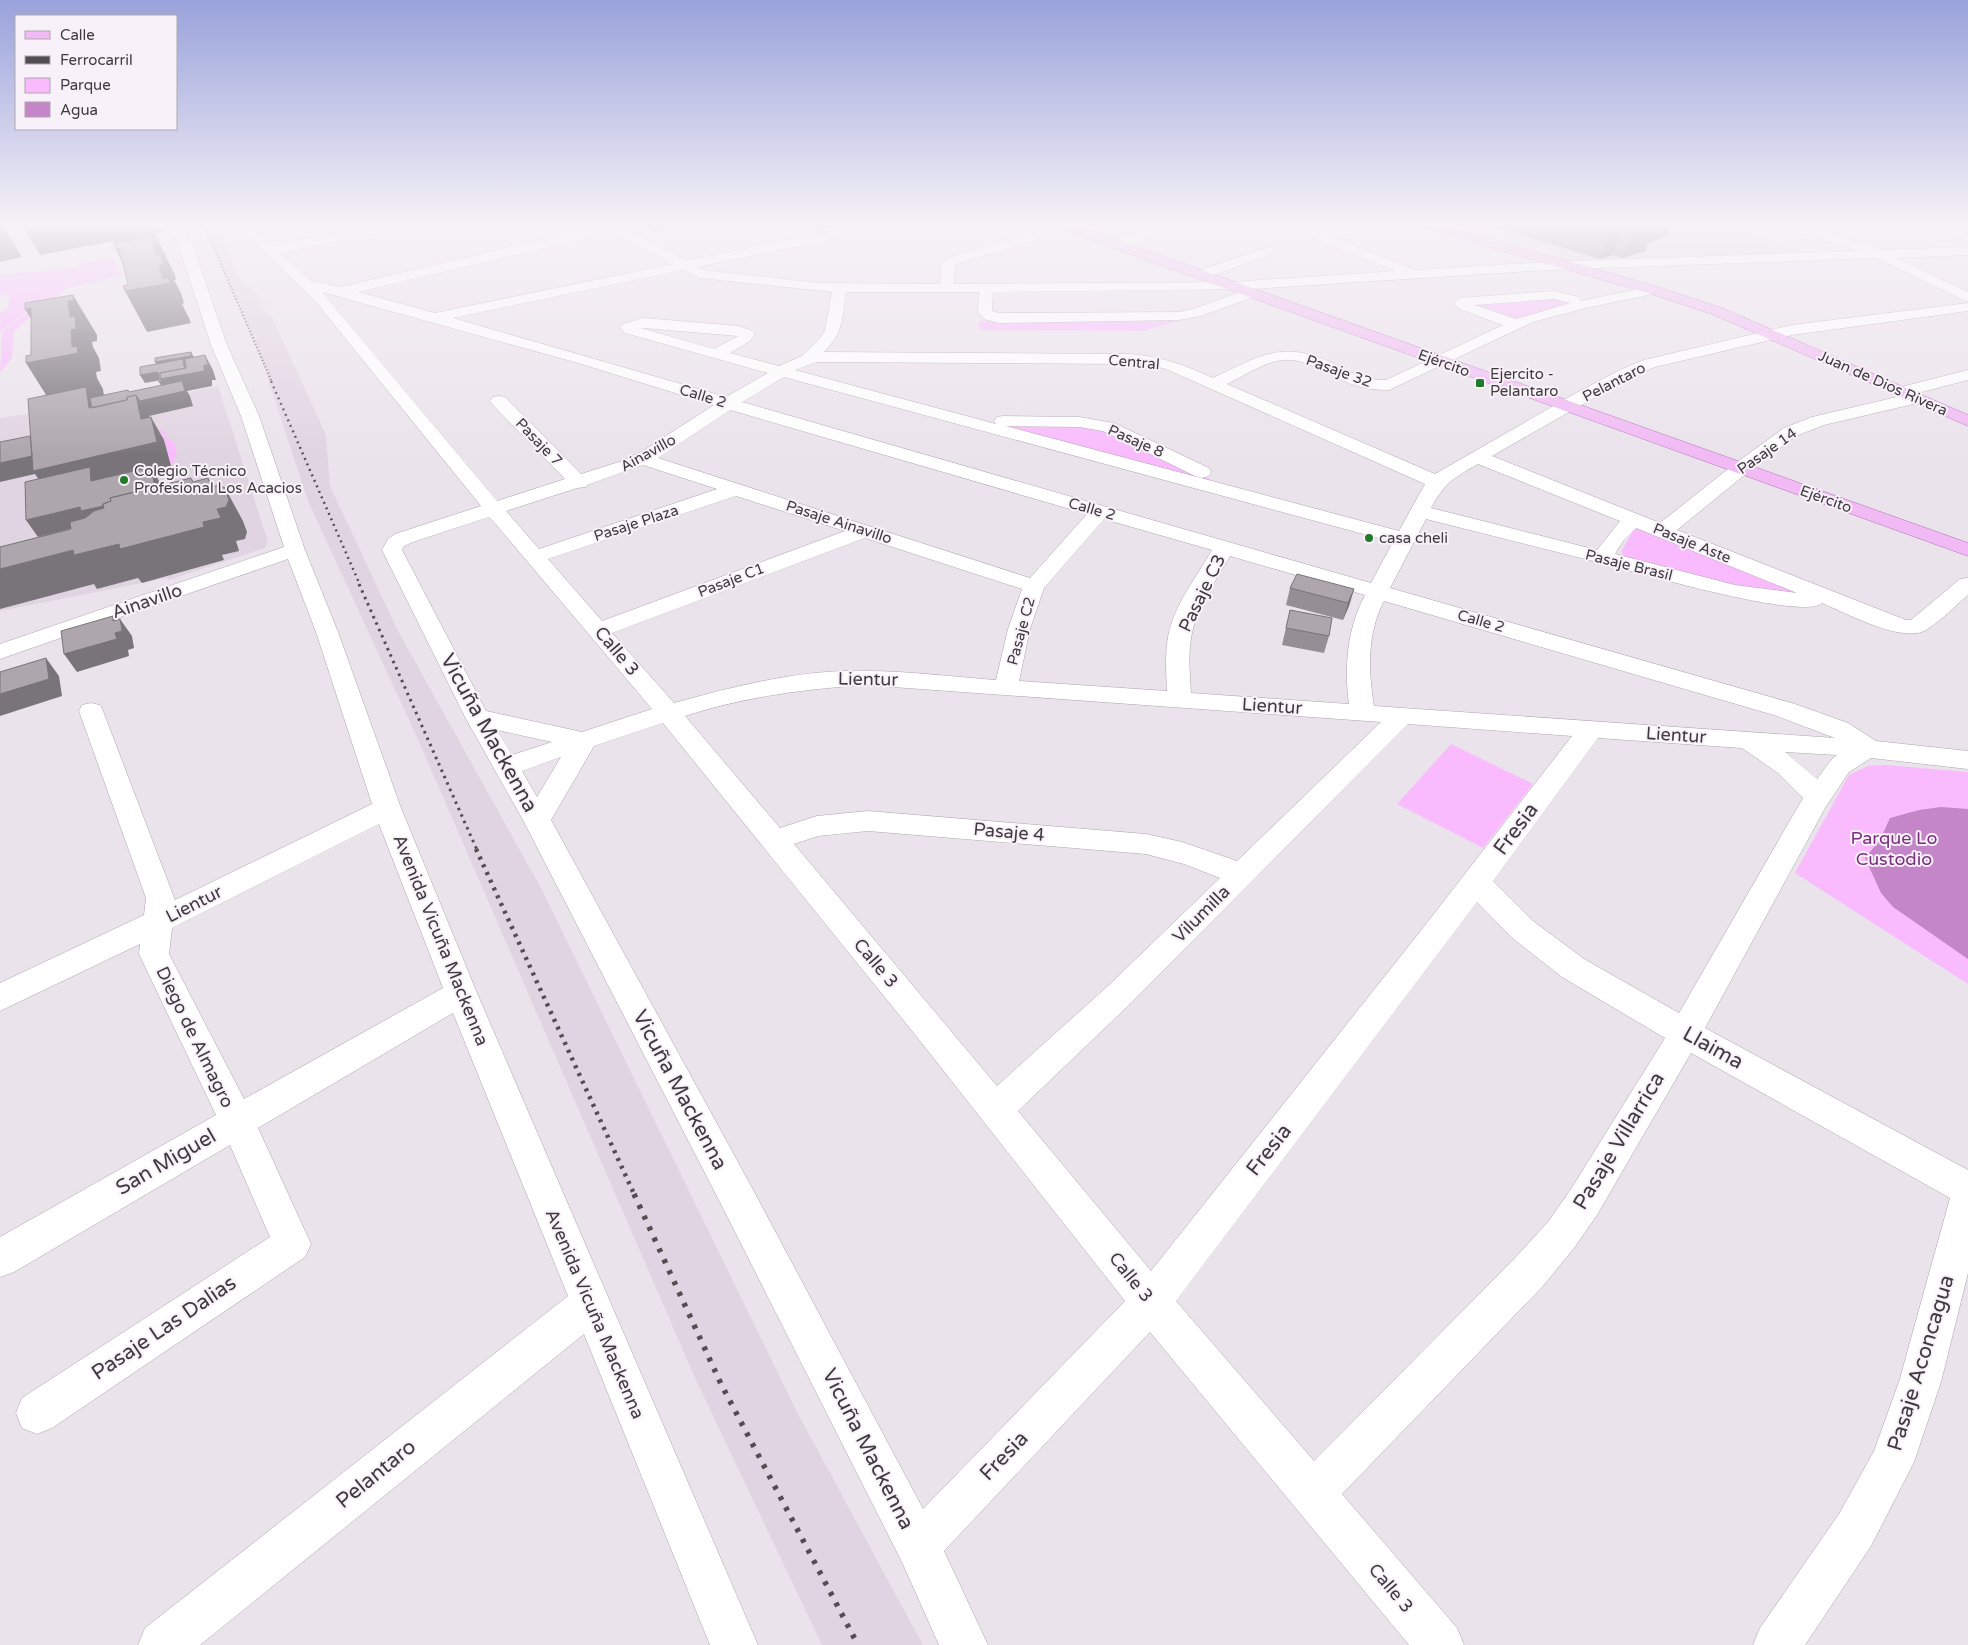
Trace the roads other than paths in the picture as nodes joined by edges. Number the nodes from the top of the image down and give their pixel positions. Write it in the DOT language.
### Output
graph roads {
  1 [pos="205,302"];
  2 [pos="323,302"];
  3 [pos="377,302"];
  4 [pos="512,302"];
  5 [pos="838,302"];
  6 [pos="985,302"];
  7 [pos="1227,302"];
  8 [pos="1275,302"];
  9 [pos="1462,302"];
  10 [pos="1577,302"];
  11 [pos="1596,302"];
  12 [pos="1689,302"];
  13 [pos="1585,304"];
  14 [pos="1968,307"];
  15 [pos="434,318"];
  16 [pos="1518,324"];
  17 [pos="1772,334"];
  18 [pos="716,354"];
  19 [pos="808,358"];
  20 [pos="1440,361"];
  21 [pos="781,371"];
  22 [pos="1968,375"];
  23 [pos="1213,384"];
  24 [pos="1910,395"];
  25 [pos="499,401"];
  26 [pos="727,404"];
  27 [pos="1566,406"];
  28 [pos="961,420"];
  29 [pos="1968,421"];
  30 [pos="1478,457"];
  31 [pos="643,459"];
  32 [pos="1740,468"];
  33 [pos="1437,482"];
  34 [pos="579,483"];
  35 [pos="737,489"];
  36 [pos="1242,495"];
  37 [pos="494,509"];
  38 [pos="1100,511"];
  39 [pos="1420,511"];
  40 [pos="1634,519"];
  41 [pos="864,531"];
  42 [pos="1663,531"];
  43 [pos="1406,539"];
  44 [pos="397,541"];
  45 [pos="1224,547"];
  46 [pos="295,550"];
  47 [pos="1968,550"];
  48 [pos="535,557"];
  49 [pos="1602,559"];
  50 [pos="1968,584"];
  51 [pos="1034,586"];
  52 [pos="1379,592"];
  53 [pos="1840,603"];
  54 [pos="599,630"];
  55 [pos="0,652"];
  56 [pos="1006,687"];
  57 [pos="1750,699"];
  58 [pos="1179,700"];
  59 [pos="91,711"];
  60 [pos="1363,712"];
  61 [pos="669,713"];
  62 [pos="1402,715"];
  63 [pos="477,717"];
  64 [pos="1591,729"];
  65 [pos="584,741"];
  66 [pos="1747,741"];
  67 [pos="1870,749"];
  68 [pos="1968,760"];
  69 [pos="506,767"];
  70 [pos="1818,798"];
  71 [pos="387,808"];
  72 [pos="537,820"];
  73 [pos="774,840"];
  74 [pos="1240,875"];
  75 [pos="1476,882"];
  76 [pos="158,922"];
  77 [pos="461,992"];
  78 [pos="0,998"];
  79 [pos="1685,1033"];
  80 [pos="996,1109"];
  81 [pos="237,1121"];
  82 [pos="1968,1189"];
  83 [pos="1968,1199"];
  84 [pos="292,1244"];
  85 [pos="0,1258"];
  86 [pos="1151,1302"];
  87 [pos="591,1303"];
  88 [pos="37,1413"];
  89 [pos="1312,1494"];
  90 [pos="918,1546"];
  91 [pos="162,1645"];
  92 [pos="734,1645"];
  93 [pos="964,1645"];
  94 [pos="1440,1645"];
  95 [pos="1777,1645"];
  1 -- 46 [label="street, Avenida Vicuña Mackenna"];
  2 -- 37 [label="street, Calle 3"];
  3 -- 15 [label="street, Calle 2"];
  4 -- 15 [label="street"];
  5 -- 19 [label="street, Ainavillo"];
  6 -- 7 [label="street"];
  8 -- 20 [label="main road, Ejército"];
  9 -- 16 [label="street, Pasaje 32"];
  10 -- 13 [label="street, Pasaje 32"];
  11 -- 13 [label="street, Pasaje 32"];
  12 -- 17 [label="main road, Juan de Dios Rivera"];
  13 -- 16 [label="street, Pasaje 32"];
  14 -- 17 [label="street, Pelantaro"];
  15 -- 26 [label="street, Calle 2"];
  16 -- 20 [label="street, Pasaje 32"];
  17 -- 24 [label="main road, Juan de Dios Rivera"];
  17 -- 27 [label="street, Pelantaro"];
  18 -- 18 [label="street, Pasaje 8"];
  18 -- 21 [label="street, Pasaje 8"];
  19 -- 21 [label="street, Ainavillo"];
  19 -- 23 [label="street, Central"];
  20 -- 23 [label="street, Pasaje 32"];
  20 -- 27 [label="main road, Ejército"];
  21 -- 26 [label="street, Ainavillo"];
  21 -- 28 [label="street, Pasaje 8"];
  22 -- 24 [label="street, Pasaje 14"];
  23 -- 33 [label="street, Central"];
  24 -- 29 [label="main road, Juan de Dios Rivera"];
  24 -- 32 [label="street, Pasaje 14"];
  25 -- 34 [label="street, Pasaje 7"];
  26 -- 31 [label="street, Ainavillo"];
  26 -- 38 [label="street, Calle 2"];
  27 -- 30 [label="street, Pelantaro"];
  27 -- 32 [label="main road, Ejército"];
  28 -- 36 [label="street, Pasaje 8"];
  28 -- 36 [label="street, Pasaje 8"];
  30 -- 33 [label="street, Pelantaro"];
  30 -- 40 [label="street, Pasaje Aste"];
  31 -- 34 [label="street, Ainavillo"];
  31 -- 35 [label="street, Pasaje Ainavillo"];
  32 -- 42 [label="street, Pasaje 14"];
  32 -- 47 [label="main road, Ejército"];
  33 -- 39 [label="street, Pelantaro"];
  34 -- 37 [label="street, Ainavillo"];
  35 -- 41 [label="street, Pasaje Ainavillo"];
  35 -- 48 [label="street, Pasaje Plaza"];
  36 -- 43 [label="street, Pasaje 8"];
  37 -- 44 [label="street, Ainavillo"];
  37 -- 48 [label="street, Calle 3"];
  38 -- 45 [label="street, Calle 2"];
  38 -- 51 [label="street, Pasaje C2"];
  39 -- 43 [label="street, Pelantaro"];
  39 -- 49 [label="street, Pasaje Brasil"];
  40 -- 42 [label="street, Pasaje Aste"];
  40 -- 49 [label="street"];
  41 -- 51 [label="street, Pasaje Ainavillo"];
  41 -- 54 [label="street, Pasaje C1"];
  42 -- 53 [label="street, Pasaje Aste"];
  43 -- 52 [label="street, Pelantaro"];
  44 -- 63 [label="street, Vicuña Mackenna"];
  45 -- 52 [label="street, Calle 2"];
  45 -- 58 [label="street, Pasaje C3"];
  46 -- 55 [label="street, Ainavillo"];
  46 -- 71 [label="street, Avenida Vicuña Mackenna"];
  48 -- 54 [label="street, Calle 3"];
  49 -- 53 [label="street, Pasaje Brasil"];
  50 -- 53 [label="street, Pasaje Aste"];
  51 -- 56 [label="street, Pasaje C2"];
  52 -- 57 [label="street, Calle 2"];
  52 -- 60 [label="street, Pelantaro"];
  54 -- 61 [label="street, Calle 3"];
  56 -- 58 [label="street, Lientur"];
  56 -- 61 [label="street, Lientur"];
  57 -- 66 [label="street"];
  57 -- 67 [label="street, Calle 2"];
  58 -- 60 [label="street, Lientur"];
  59 -- 76 [label="street, Diego de Almagro"];
  60 -- 62 [label="street, Lientur"];
  61 -- 65 [label="street, Lientur"];
  61 -- 73 [label="street, Calle 3"];
  62 -- 64 [label="street, Lientur"];
  62 -- 74 [label="street, Vilumilla"];
  63 -- 65 [label="street"];
  63 -- 69 [label="street, Vicuña Mackenna"];
  64 -- 66 [label="street, Lientur"];
  64 -- 75 [label="street, Fresia"];
  65 -- 69 [label="street, Lientur"];
  65 -- 72 [label="street"];
  66 -- 67 [label="street, Lientur"];
  66 -- 70 [label="street"];
  67 -- 68 [label="street, Lientur"];
  67 -- 70 [label="street, Pasaje Villarrica"];
  69 -- 72 [label="street, Vicuña Mackenna"];
  70 -- 79 [label="street, Pasaje Villarrica"];
  71 -- 76 [label="street, Lientur"];
  71 -- 77 [label="street, Avenida Vicuña Mackenna"];
  72 -- 90 [label="street, Vicuña Mackenna"];
  73 -- 74 [label="street, Pasaje 4"];
  73 -- 80 [label="street, Calle 3"];
  74 -- 80 [label="street, Vilumilla"];
  75 -- 79 [label="street, Llaima"];
  75 -- 86 [label="street, Fresia"];
  76 -- 78 [label="street, Lientur"];
  76 -- 81 [label="street, Diego de Almagro"];
  77 -- 81 [label="street, San Miguel"];
  77 -- 87 [label="street, Avenida Vicuña Mackenna"];
  79 -- 82 [label="street, Llaima"];
  79 -- 89 [label="street, Pasaje Villarrica"];
  80 -- 86 [label="street, Calle 3"];
  81 -- 84 [label="street, Diego de Almagro"];
  81 -- 85 [label="street, San Miguel"];
  83 -- 95 [label="street, Pasaje Aconcagua"];
  84 -- 88 [label="street, Pasaje Las Dalias"];
  86 -- 89 [label="street, Calle 3"];
  86 -- 90 [label="street, Fresia"];
  87 -- 91 [label="street, Pelantaro"];
  87 -- 92 [label="street, Avenida Vicuña Mackenna"];
  89 -- 94 [label="street, Calle 3"];
  90 -- 93 [label="street, Vicuña Mackenna"];
}
